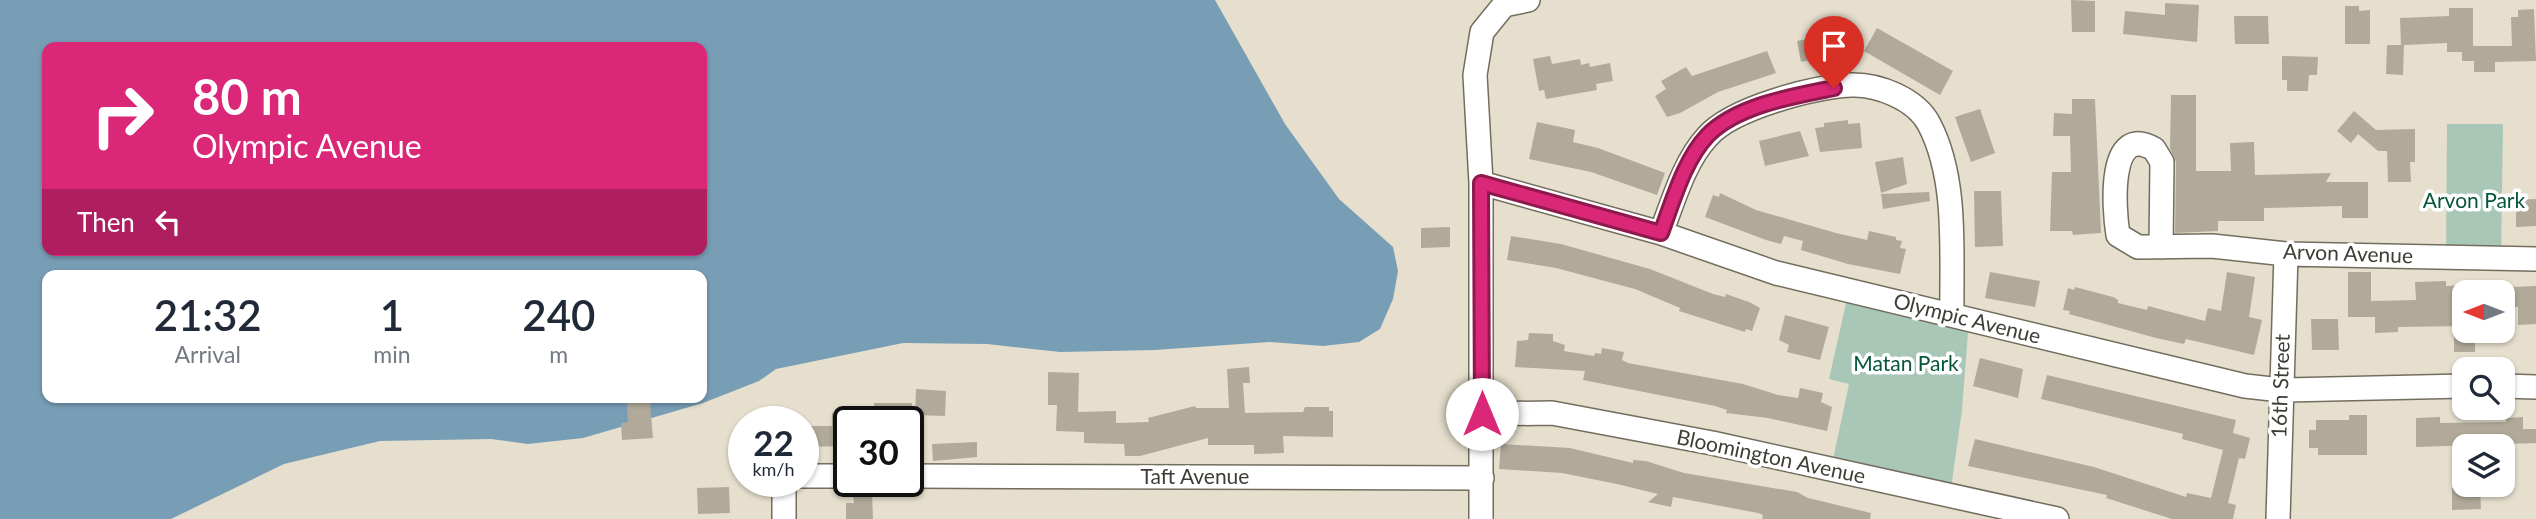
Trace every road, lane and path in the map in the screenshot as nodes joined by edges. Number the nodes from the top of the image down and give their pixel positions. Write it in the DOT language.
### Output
graph roads {
  1 [pos="1528,0"];
  2 [pos="1481,183"];
  3 [pos="1661,233"];
  4 [pos="2161,247"];
  5 [pos="2286,254"];
  6 [pos="2536,259"];
  7 [pos="1952,314"];
  8 [pos="2452,386"];
  9 [pos="2515,386"];
  10 [pos="2536,387"];
  11 [pos="2281,390"];
  12 [pos="1482,414"];
  13 [pos="924,476"];
  14 [pos="1482,478"];
  15 [pos="784,497"];
  16 [pos="784,519"];
  17 [pos="1481,519"];
  18 [pos="2057,519"];
  19 [pos="2278,519"];
  1 -- 2 [label="street"];
  2 -- 3 [label="street, Olympic Avenue"];
  2 -- 12 [label="street"];
  3 -- 7 [label="street, Olympic Avenue"];
  3 -- 7 [label="street"];
  4 -- 5 [label="street, Arvon Avenue"];
  5 -- 6 [label="street, Arvon Avenue"];
  5 -- 11 [label="street, 16th Street"];
  7 -- 11 [label="street, Olympic Avenue"];
  8 -- 11 [label="street, Olympic Avenue"];
  9 -- 10 [label="street"];
  11 -- 19 [label="street, 16th Street"];
  12 -- 14 [label="street"];
  12 -- 18 [label="street, Bloomington Avenue"];
  13 -- 14 [label="street, Taft Avenue"];
  14 -- 17 [label="street"];
  15 -- 16 [label="street"];
}
